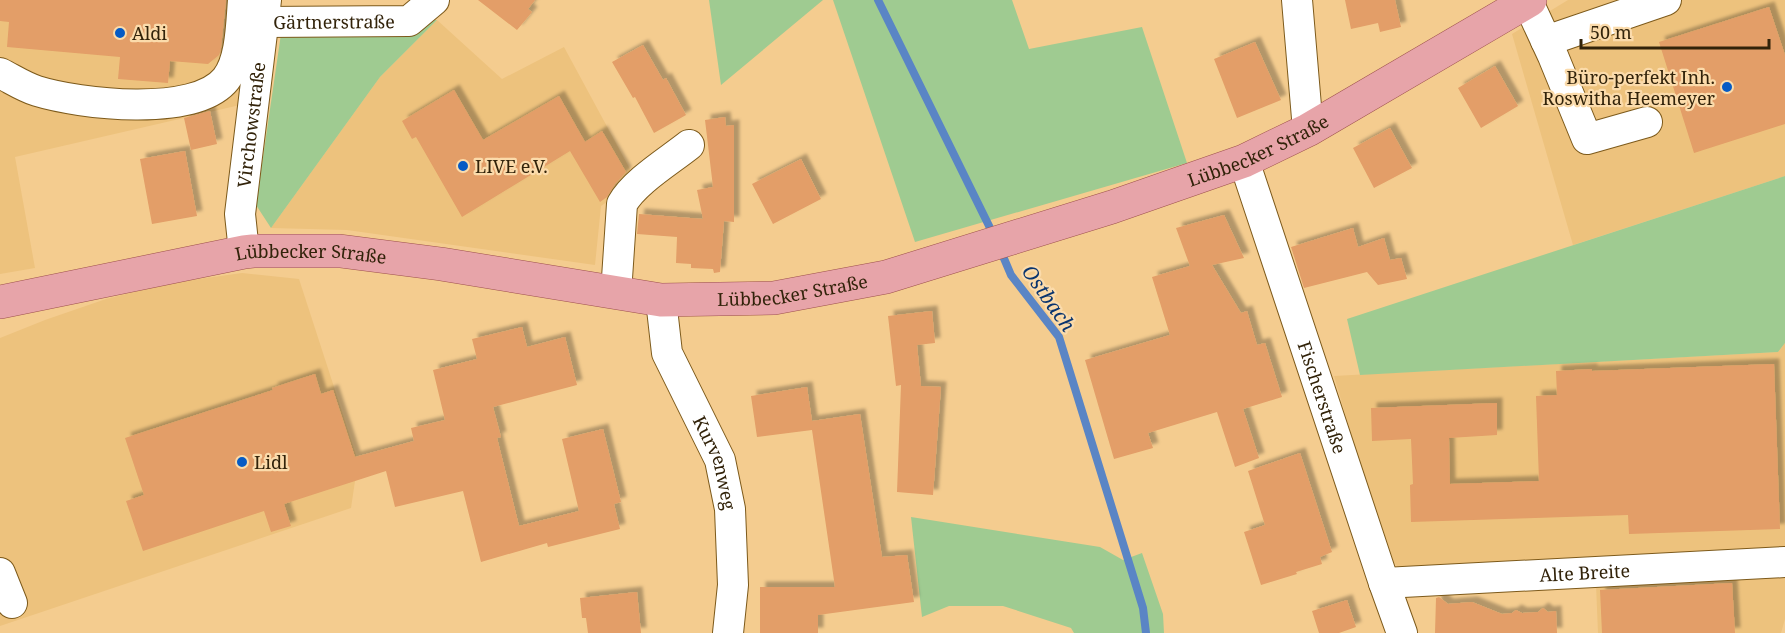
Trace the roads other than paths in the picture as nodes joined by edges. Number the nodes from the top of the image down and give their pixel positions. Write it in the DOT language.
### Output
graph roads {
  1 [pos="243,0"];
  2 [pos="435,0"];
  3 [pos="1297,0"];
  4 [pos="1666,0"];
  5 [pos="1529,1"];
  6 [pos="265,11"];
  7 [pos="1546,41"];
  8 [pos="0,73"];
  9 [pos="1647,122"];
  10 [pos="1308,130"];
  11 [pos="689,145"];
  12 [pos="1244,161"];
  13 [pos="244,252"];
  14 [pos="616,294"];
  15 [pos="661,300"];
  16 [pos="2,302"];
  17 [pos="1785,562"];
  18 [pos="0,573"];
  19 [pos="1384,583"];
  20 [pos="12,603"];
  21 [pos="728,633"];
  22 [pos="1402,633"];
  1 -- 8 [label="street"];
  2 -- 6 [label="street, Gärtnerstraße"];
  3 -- 10 [label="street"];
  4 -- 7 [label="street"];
  5 -- 7 [label="street"];
  5 -- 10 [label="main road, Lübbecker Straße"];
  6 -- 13 [label="street, Virchowstraße"];
  7 -- 9 [label="street"];
  10 -- 12 [label="main road, Lübbecker Straße"];
  11 -- 14 [label="street"];
  12 -- 15 [label="main road, Lübbecker Straße"];
  12 -- 19 [label="street, Fischerstraße"];
  13 -- 14 [label="main road, Lübbecker Straße"];
  13 -- 16 [label="main road, Lübbecker Straße"];
  14 -- 15 [label="main road, Lübbecker Straße"];
  15 -- 21 [label="street, Kurvenweg"];
  17 -- 19 [label="street, Alte Breite"];
  18 -- 20 [label="street"];
  19 -- 22 [label="street, Fischerstraße"];
}
